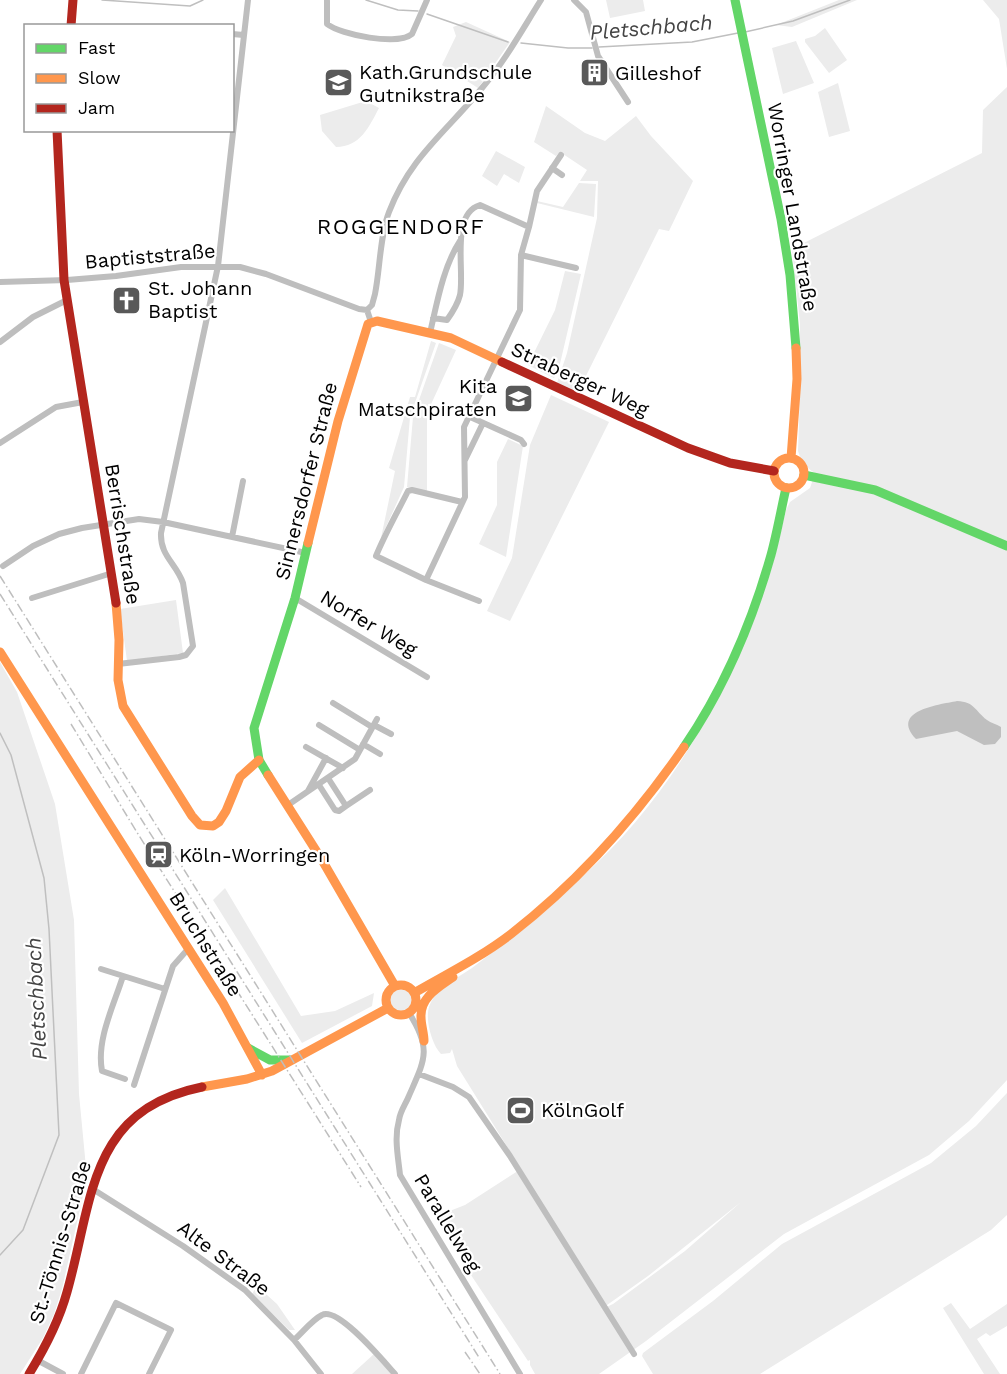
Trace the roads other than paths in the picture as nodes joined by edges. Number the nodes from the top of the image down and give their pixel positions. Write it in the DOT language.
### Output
graph roads {
  1 [pos="73,0"];
  2 [pos="248,0"];
  3 [pos="428,0"];
  4 [pos="541,0"];
  5 [pos="574,0"];
  6 [pos="735,0"];
  7 [pos="327,1"];
  8 [pos="71,24"];
  9 [pos="234,34"];
  10 [pos="244,34"];
  11 [pos="628,102"];
  12 [pos="234,123"];
  13 [pos="57,132"];
  14 [pos="233,132"];
  15 [pos="561,155"];
  16 [pos="552,168"];
  17 [pos="562,175"];
  18 [pos="528,227"];
  19 [pos="460,241"];
  20 [pos="521,255"];
  21 [pos="218,266"];
  22 [pos="576,268"];
  23 [pos="64,280"];
  24 [pos="0,282"];
  25 [pos="67,300"];
  26 [pos="367,310"];
  27 [pos="433,318"];
  28 [pos="371,322"];
  29 [pos="429,333"];
  30 [pos="0,342"];
  31 [pos="496,360"];
  32 [pos="83,402"];
  33 [pos="468,416"];
  34 [pos="483,423"];
  35 [pos="0,442"];
  36 [pos="524,444"];
  37 [pos="791,458"];
  38 [pos="465,459"];
  39 [pos="774,471"];
  40 [pos="804,475"];
  41 [pos="243,481"];
  42 [pos="786,488"];
  43 [pos="462,502"];
  44 [pos="163,522"];
  45 [pos="104,524"];
  46 [pos="231,537"];
  47 [pos="1007,546"];
  48 [pos="306,553"];
  49 [pos="3,566"];
  50 [pos="112,573"];
  51 [pos="426,580"];
  52 [pos="32,598"];
  53 [pos="295,598"];
  54 [pos="479,601"];
  55 [pos="0,652"];
  56 [pos="118,664"];
  57 [pos="427,677"];
  58 [pos="333,703"];
  59 [pos="375,723"];
  60 [pos="319,725"];
  61 [pos="391,734"];
  62 [pos="306,747"];
  63 [pos="362,747"];
  64 [pos="380,754"];
  65 [pos="326,758"];
  66 [pos="259,760"];
  67 [pos="343,768"];
  68 [pos="328,778"];
  69 [pos="319,785"];
  70 [pos="370,790"];
  71 [pos="308,792"];
  72 [pos="288,805"];
  73 [pos="346,806"];
  74 [pos="188,950"];
  75 [pos="470,961"];
  76 [pos="101,969"];
  77 [pos="123,976"];
  78 [pos="395,986"];
  79 [pos="165,989"];
  80 [pos="414,993"];
  81 [pos="388,1008"];
  82 [pos="409,1013"];
  83 [pos="424,1041"];
  84 [pos="248,1048"];
  85 [pos="294,1060"];
  86 [pos="419,1074"];
  87 [pos="262,1075"];
  88 [pos="124,1079"];
  89 [pos="134,1085"];
  90 [pos="91,1188"];
  91 [pos="294,1340"];
  92 [pos="634,1353"];
  93 [pos="37,1360"];
  94 [pos="28,1374"];
  95 [pos="63,1374"];
  96 [pos="81,1374"];
  97 [pos="149,1374"];
  98 [pos="321,1374"];
  99 [pos="395,1374"];
  100 [pos="520,1374"];
  1 -- 8 [label="main road"];
  2 -- 10 [label="street"];
  3 -- 7 [label="street"];
  4 -- 26 [label="street"];
  5 -- 11 [label="street"];
  6 -- 37 [label="main road, Worringer Landstraße"];
  9 -- 10 [label="street"];
  10 -- 12 [label="street"];
  13 -- 23 [label="main road, Berrischstraße"];
  14 -- 21 [label="street"];
  15 -- 16 [label="street"];
  16 -- 17 [label="street"];
  16 -- 18 [label="street"];
  18 -- 19 [label="street"];
  18 -- 20 [label="street"];
  19 -- 27 [label="street"];
  19 -- 27 [label="street"];
  20 -- 22 [label="street"];
  20 -- 31 [label="street"];
  21 -- 23 [label="street, Baptiststraße"];
  21 -- 26 [label="street, Baptiststraße"];
  21 -- 44 [label="street"];
  23 -- 24 [label="street, Baptiststraße"];
  23 -- 25 [label="main road, Berrischstraße"];
  25 -- 30 [label="street"];
  25 -- 32 [label="main road, Berrischstraße"];
  26 -- 28 [label="street"];
  27 -- 29 [label="street"];
  28 -- 29 [label="main road, Straberger Weg"];
  28 -- 48 [label="main road, Sinnersdorfer Straße"];
  29 -- 31 [label="main road, Straberger Weg"];
  31 -- 33 [label="street"];
  31 -- 39 [label="main road, Straberger Weg"];
  32 -- 35 [label="street"];
  32 -- 45 [label="main road, Berrischstraße"];
  33 -- 34 [label="street"];
  33 -- 38 [label="street"];
  34 -- 36 [label="street"];
  34 -- 38 [label="street"];
  37 -- 39 [label="main road"];
  37 -- 40 [label="main road"];
  38 -- 43 [label="street"];
  39 -- 42 [label="main road"];
  40 -- 42 [label="main road"];
  40 -- 47 [label="main road"];
  41 -- 46 [label="street"];
  42 -- 75 [label="main road"];
  43 -- 51 [label="street"];
  43 -- 51 [label="street"];
  44 -- 45 [label="street"];
  44 -- 46 [label="street"];
  44 -- 56 [label="street"];
  45 -- 49 [label="street"];
  45 -- 50 [label="main road, Berrischstraße"];
  46 -- 48 [label="street"];
  48 -- 53 [label="main road, Sinnersdorfer Straße"];
  50 -- 52 [label="street"];
  50 -- 56 [label="main road, Berrischstraße"];
  51 -- 54 [label="street"];
  53 -- 57 [label="street, Norfer Weg"];
  53 -- 66 [label="main road, Sinnersdorfer Straße"];
  55 -- 74 [label="main road, Bruchstraße"];
  56 -- 66 [label="main road, Berrischstraße"];
  58 -- 59 [label="street"];
  59 -- 61 [label="street"];
  59 -- 63 [label="street"];
  60 -- 63 [label="street"];
  62 -- 65 [label="street"];
  63 -- 64 [label="street"];
  63 -- 67 [label="street"];
  65 -- 67 [label="street"];
  65 -- 71 [label="street"];
  66 -- 72 [label="main road, Sinnersdorfer Straße"];
  67 -- 68 [label="street"];
  68 -- 69 [label="street"];
  68 -- 73 [label="street"];
  69 -- 71 [label="street"];
  69 -- 73 [label="street"];
  70 -- 73 [label="street"];
  71 -- 72 [label="street"];
  72 -- 78 [label="main road, Sinnersdorfer Straße"];
  74 -- 79 [label="street"];
  74 -- 84 [label="main road, Bruchstraße"];
  75 -- 80 [label="main road"];
  75 -- 83 [label="main road"];
  76 -- 77 [label="street"];
  77 -- 79 [label="street"];
  77 -- 88 [label="street"];
  78 -- 80 [label="main road"];
  78 -- 81 [label="main road"];
  79 -- 89 [label="street"];
  80 -- 82 [label="main road"];
  81 -- 82 [label="main road"];
  81 -- 85 [label="main road"];
  82 -- 83 [label="street"];
  83 -- 86 [label="street, Parallelweg"];
  84 -- 85 [label="main road"];
  84 -- 87 [label="main road, Bruchstraße"];
  85 -- 87 [label="main road"];
  86 -- 92 [label="street"];
  86 -- 100 [label="street, Parallelweg"];
  87 -- 90 [label="main road, St.-Tönnis-Straße"];
  90 -- 91 [label="street, Alte Straße"];
  90 -- 93 [label="main road, St.-Tönnis-Straße"];
  91 -- 98 [label="street, Alte Straße"];
  91 -- 99 [label="street"];
  93 -- 94 [label="main road, St.-Tönnis-Straße"];
  93 -- 95 [label="street"];
  96 -- 97 [label="street"];
}
